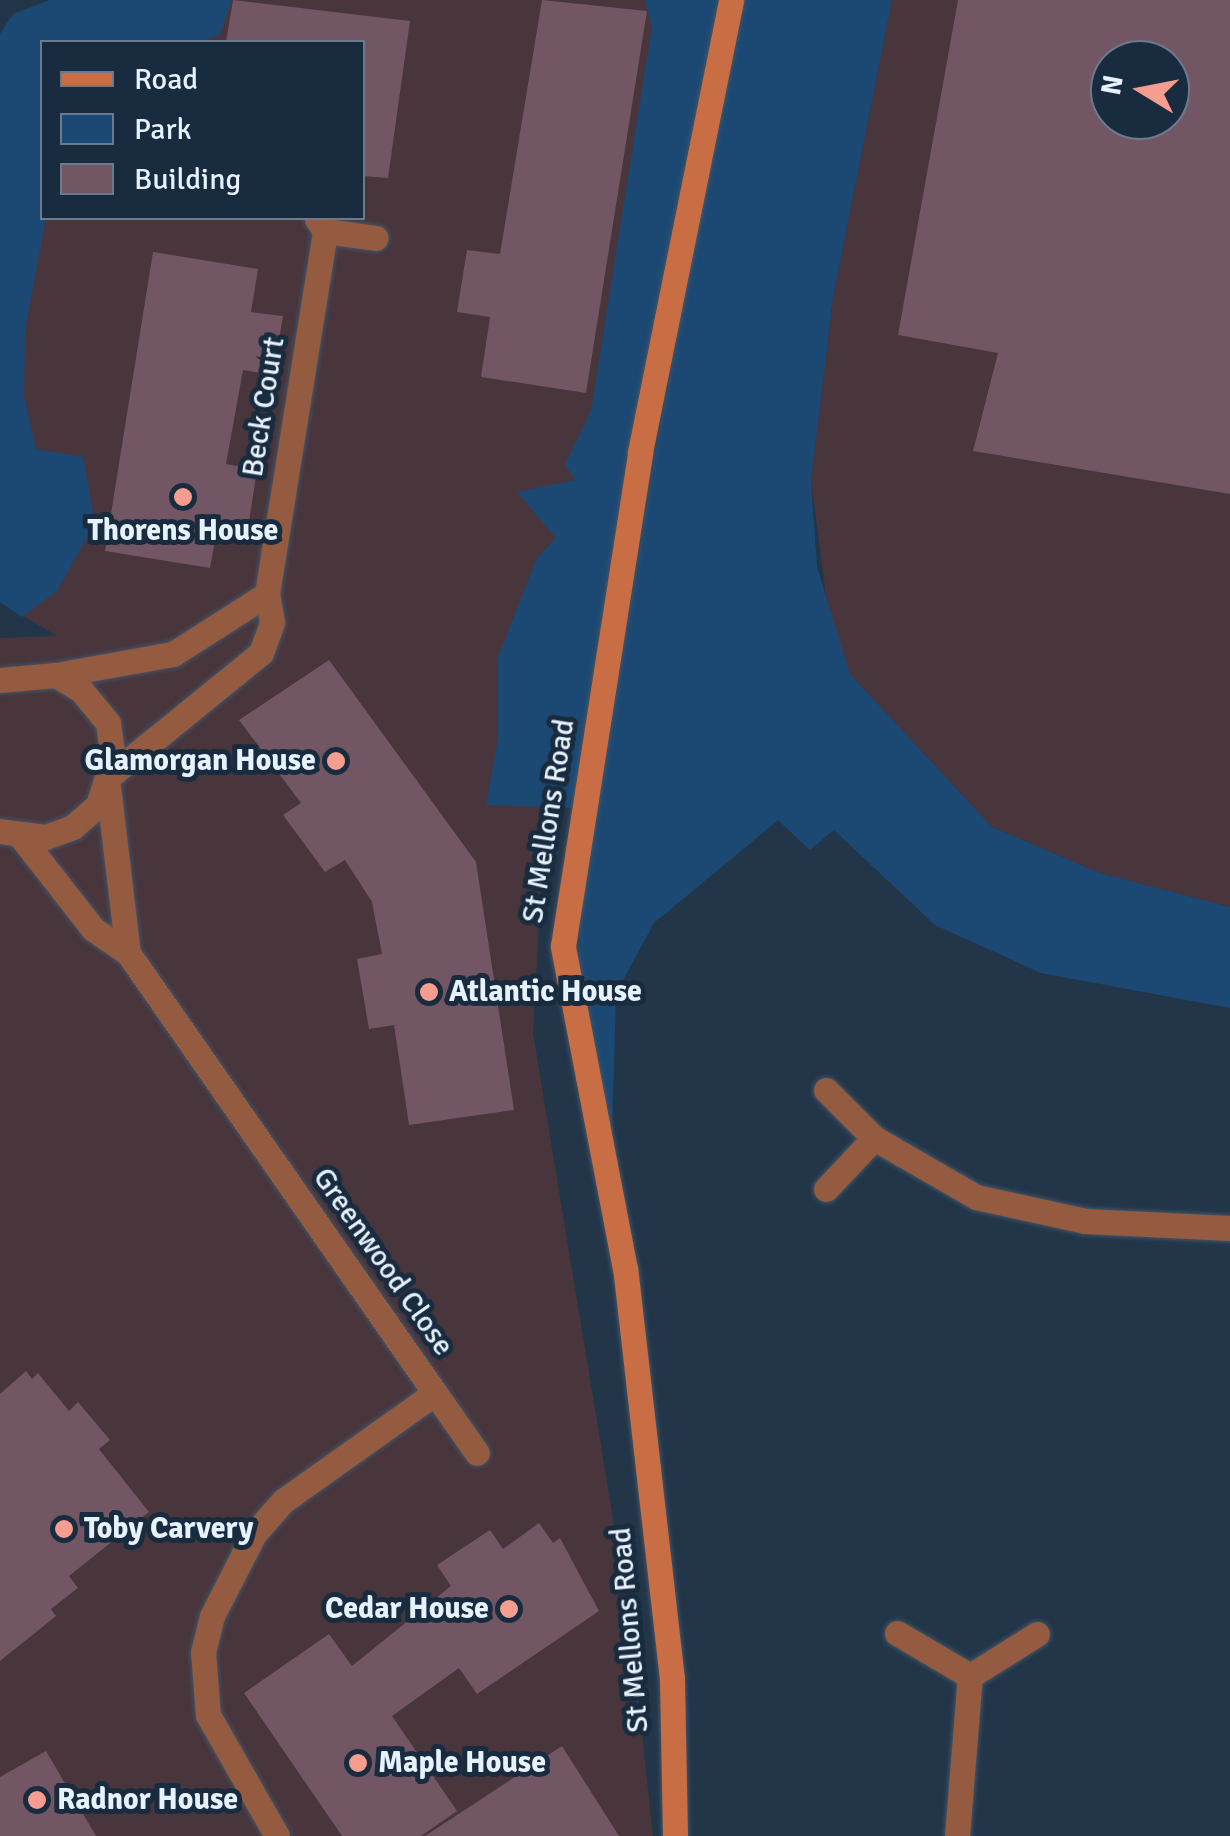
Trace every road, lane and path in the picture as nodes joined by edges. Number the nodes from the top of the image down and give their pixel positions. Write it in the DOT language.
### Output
graph roads {
  1 [pos="731,0"];
  2 [pos="320,224"];
  3 [pos="376,238"];
  4 [pos="266,594"];
  5 [pos="56,675"];
  6 [pos="0,680"];
  7 [pos="110,780"];
  8 [pos="9,835"];
  9 [pos="128,953"];
  10 [pos="826,1090"];
  11 [pos="874,1138"];
  12 [pos="826,1189"];
  13 [pos="1230,1228"];
  14 [pos="436,1393"];
  15 [pos="477,1453"];
  16 [pos="897,1633"];
  17 [pos="1037,1634"];
  18 [pos="970,1676"];
  19 [pos="277,1836"];
  20 [pos="675,1836"];
  21 [pos="957,1836"];
  1 -- 20 [label="main road, St Mellons Road"];
  2 -- 3 [label="street, Beck Court"];
  2 -- 4 [label="street, Beck Court"];
  4 -- 5 [label="street"];
  4 -- 7 [label="street, Beck Court"];
  5 -- 6 [label="street"];
  5 -- 7 [label="street, Greenwood Close"];
  7 -- 8 [label="street, Beck Court"];
  7 -- 9 [label="street, Greenwood Close"];
  8 -- 9 [label="street, Greenwood Close"];
  9 -- 14 [label="street, Greenwood Close"];
  10 -- 11 [label="street"];
  11 -- 12 [label="street"];
  11 -- 13 [label="street"];
  14 -- 15 [label="street"];
  14 -- 19 [label="street, Greenwood Close"];
  16 -- 18 [label="street"];
  17 -- 18 [label="street"];
  18 -- 21 [label="street"];
}
